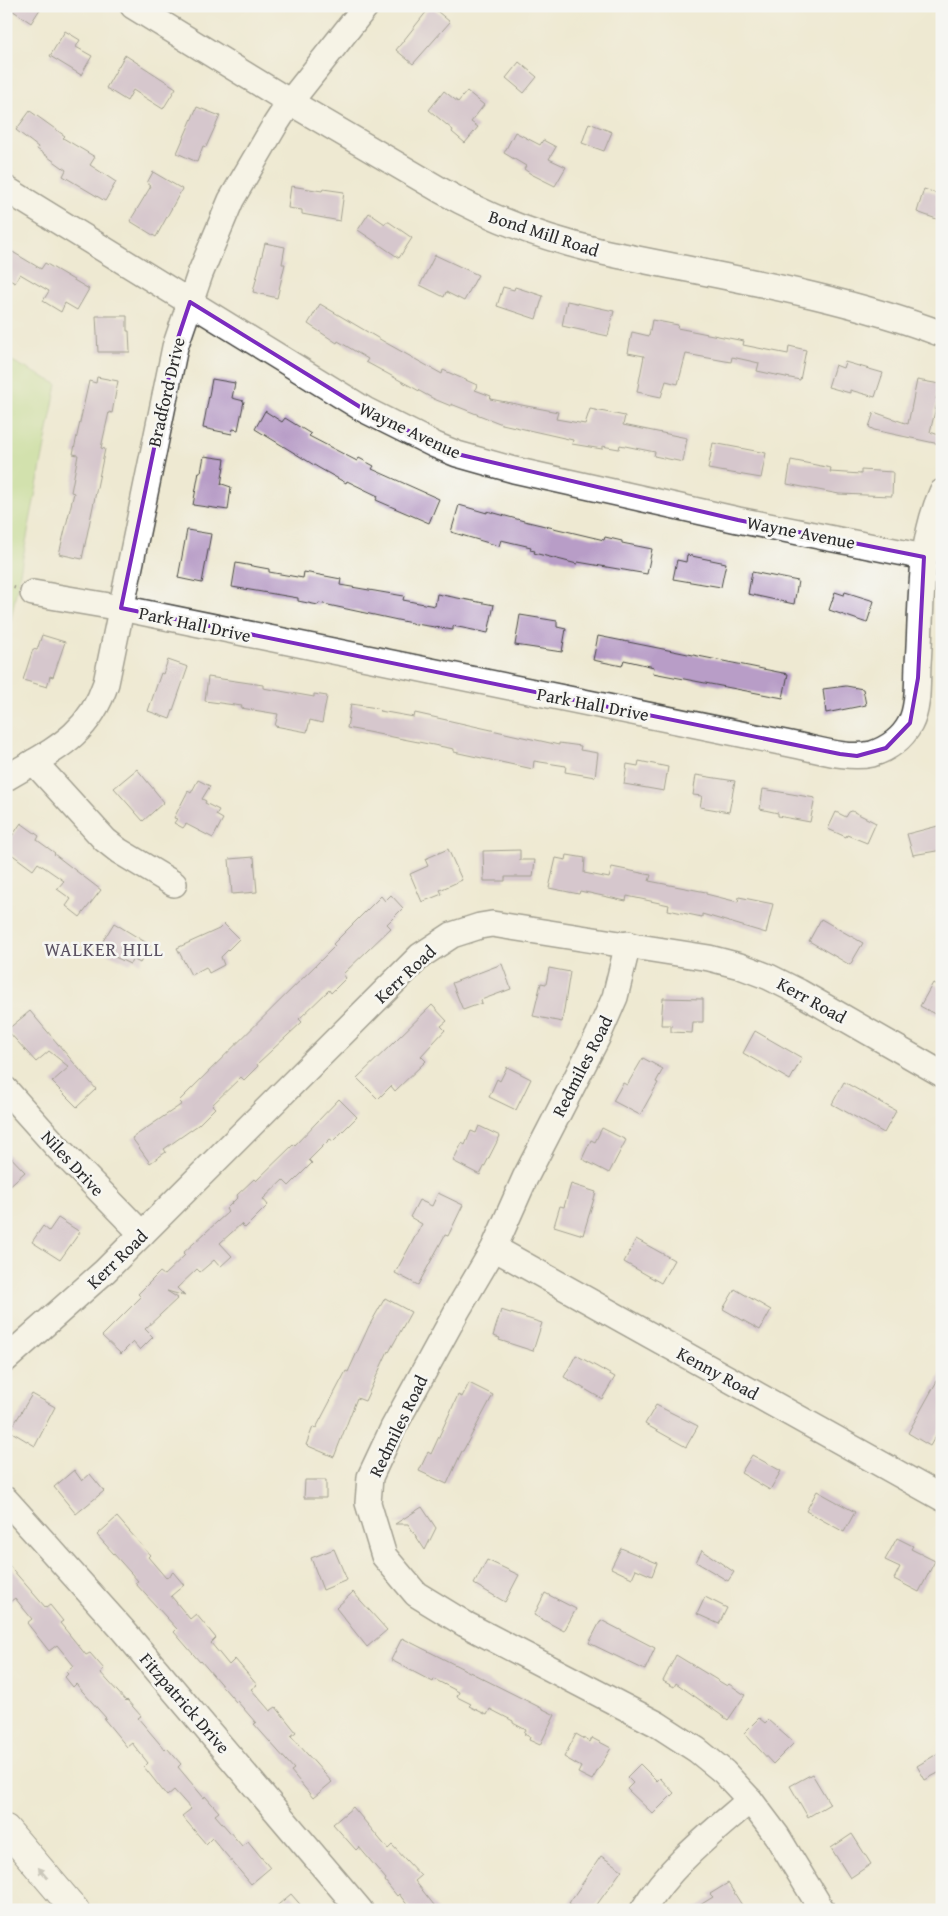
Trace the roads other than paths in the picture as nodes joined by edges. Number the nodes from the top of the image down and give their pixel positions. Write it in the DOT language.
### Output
graph roads {
  1 [pos="134,6"];
  2 [pos="366,6"];
  3 [pos="290,102"];
  4 [pos="6,189"];
  5 [pos="190,302"];
  6 [pos="942,334"];
  7 [pos="942,492"];
  8 [pos="924,557"];
  9 [pos="34,593"];
  10 [pos="120,608"];
  11 [pos="34,762"];
  12 [pos="6,778"];
  13 [pos="174,884"];
  14 [pos="628,944"];
  15 [pos="942,1074"];
  16 [pos="6,1090"];
  17 [pos="142,1234"];
  18 [pos="494,1248"];
  19 [pos="6,1359"];
  20 [pos="942,1498"];
  21 [pos="6,1500"];
  22 [pos="750,1800"];
  23 [pos="6,1829"];
  24 [pos="75,1910"];
  25 [pos="360,1910"];
  26 [pos="643,1910"];
  27 [pos="822,1910"];
  1 -- 3 [label="street, Bond Mill Road"];
  2 -- 3 [label="street, Bradford Drive"];
  3 -- 5 [label="street, Bradford Drive"];
  3 -- 6 [label="street, Bond Mill Road"];
  4 -- 5 [label="street, Wayne Avenue"];
  5 -- 8 [label="street, Wayne Avenue"];
  5 -- 10 [label="street, Bradford Drive"];
  7 -- 8 [label="street, Park Hall Drive"];
  8 -- 10 [label="street, Park Hall Drive"];
  9 -- 10 [label="street, Park Hall Drive"];
  10 -- 11 [label="street, Bradford Drive"];
  11 -- 12 [label="street, Bradford Drive"];
  11 -- 13 [label="street"];
  14 -- 15 [label="street, Kerr Road"];
  14 -- 17 [label="street, Kerr Road"];
  14 -- 18 [label="street, Redmiles Road"];
  16 -- 17 [label="street, Niles Drive"];
  17 -- 19 [label="street, Kerr Road"];
  18 -- 20 [label="street, Kenny Road"];
  18 -- 22 [label="street, Redmiles Road"];
  21 -- 25 [label="street, Fitzpatrick Drive"];
  22 -- 26 [label="street"];
  22 -- 27 [label="street, Redmiles Road"];
  24 -- 23 [label="highway, one-way"];
}
